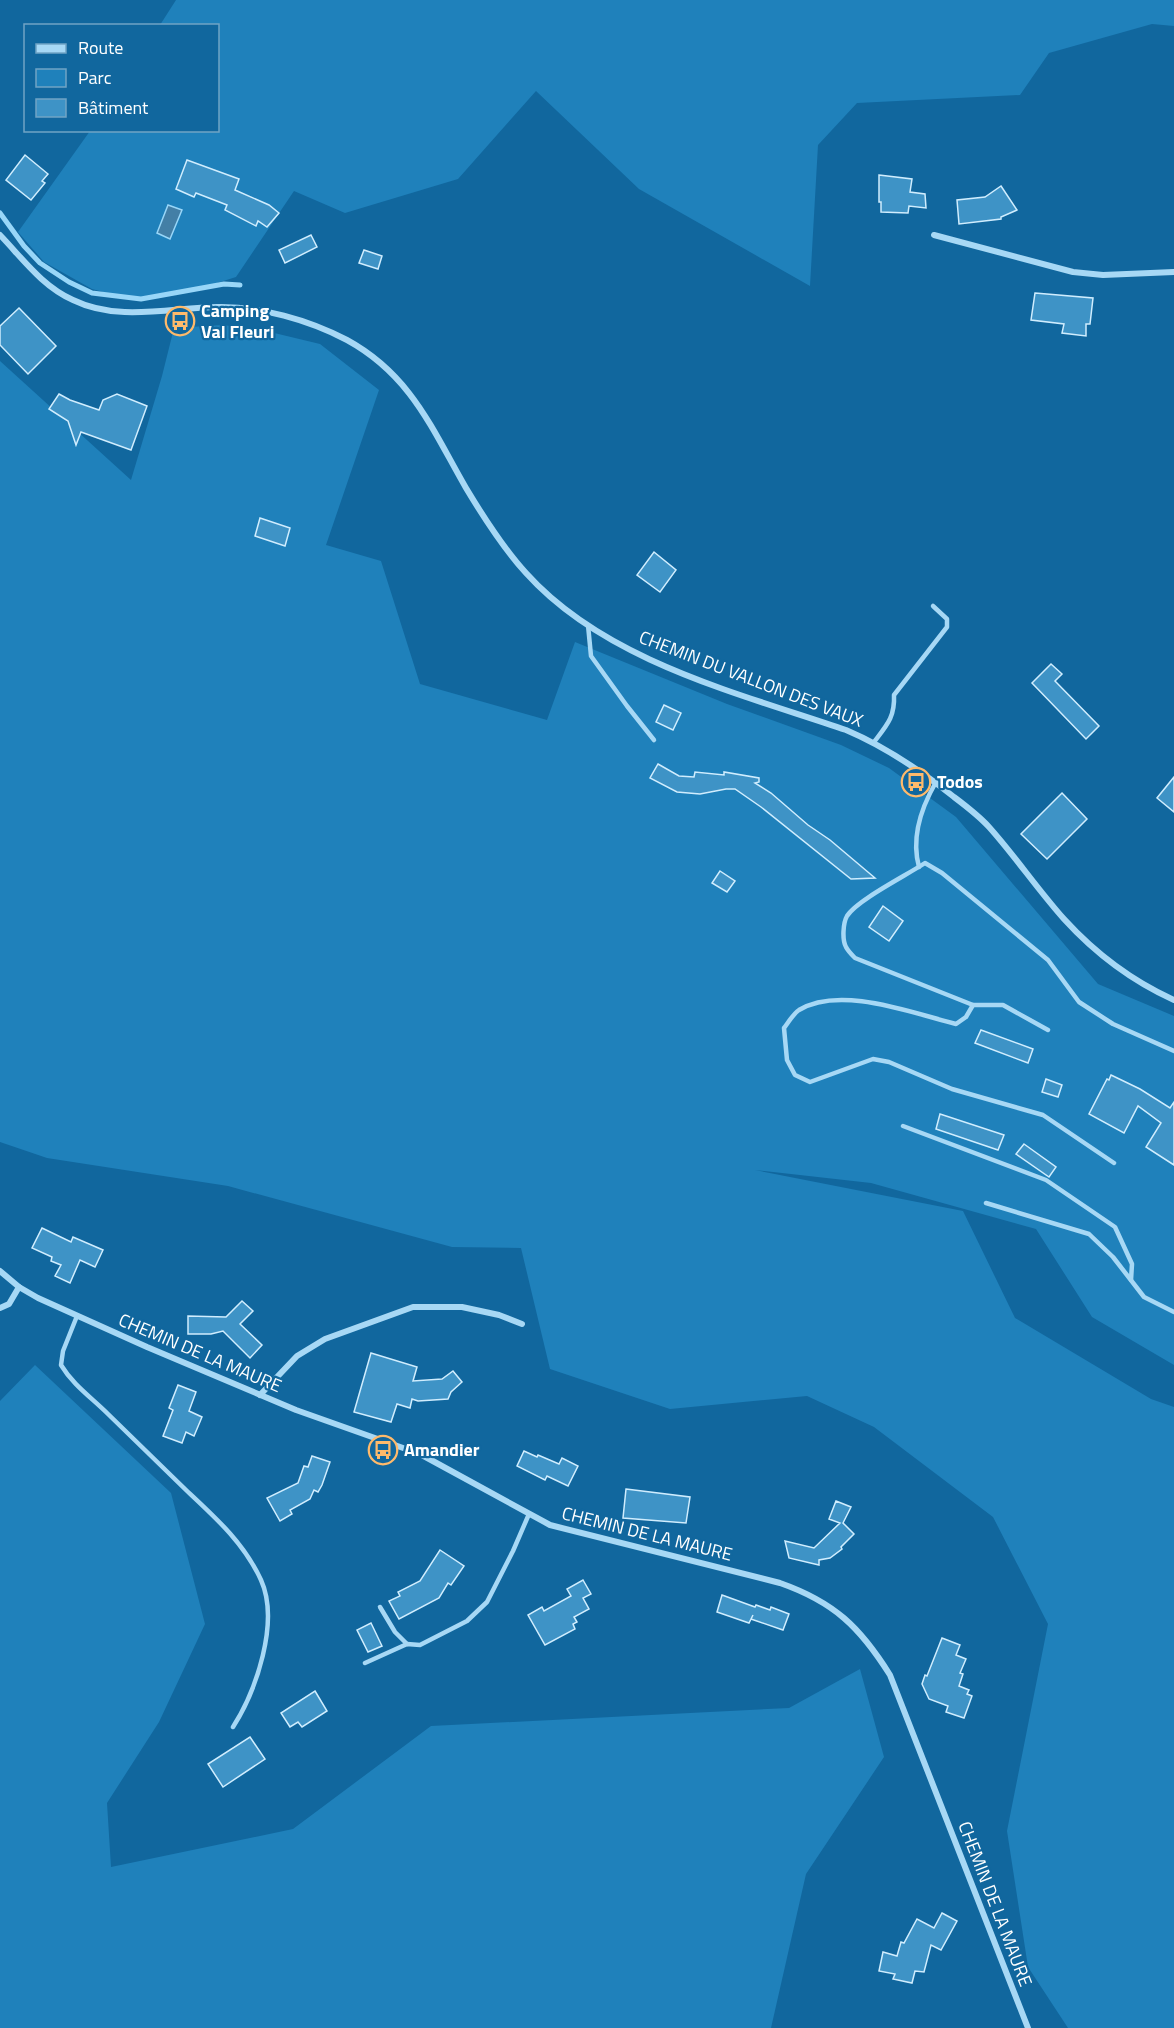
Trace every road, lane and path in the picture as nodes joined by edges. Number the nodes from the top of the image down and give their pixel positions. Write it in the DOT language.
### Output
graph roads {
  1 [pos="0,235"];
  2 [pos="934,235"];
  3 [pos="1174,272"];
  4 [pos="933,606"];
  5 [pos="588,625"];
  6 [pos="654,740"];
  7 [pos="874,742"];
  8 [pos="936,782"];
  9 [pos="919,867"];
  10 [pos="1174,1000"];
  11 [pos="973,1005"];
  12 [pos="1048,1030"];
  13 [pos="1174,1051"];
  14 [pos="903,1126"];
  15 [pos="1114,1163"];
  16 [pos="986,1203"];
  17 [pos="0,1271"];
  18 [pos="1131,1280"];
  19 [pos="19,1287"];
  20 [pos="0,1308"];
  21 [pos="1174,1312"];
  22 [pos="77,1316"];
  23 [pos="522,1324"];
  24 [pos="260,1395"];
  25 [pos="529,1514"];
  26 [pos="380,1607"];
  27 [pos="407,1644"];
  28 [pos="365,1664"];
  29 [pos="233,1727"];
  30 [pos="1028,2028"];
  1 -- 5 [label="street, CHEMIN DU VALLON DES VAUX"];
  2 -- 3 [label="street"];
  4 -- 7 [label="lane"];
  5 -- 6 [label="lane"];
  5 -- 7 [label="street, CHEMIN DU VALLON DES VAUX"];
  7 -- 8 [label="street, CHEMIN DU VALLON DES VAUX"];
  8 -- 9 [label="lane"];
  8 -- 10 [label="street, CHEMIN DU VALLON DES VAUX"];
  9 -- 11 [label="lane"];
  9 -- 13 [label="lane"];
  11 -- 12 [label="lane"];
  11 -- 15 [label="lane"];
  14 -- 18 [label="lane"];
  16 -- 18 [label="lane"];
  17 -- 19 [label="street, CHEMIN DE LA MAURE"];
  18 -- 21 [label="lane"];
  19 -- 20 [label="street"];
  19 -- 22 [label="street, CHEMIN DE LA MAURE"];
  22 -- 24 [label="street, CHEMIN DE LA MAURE"];
  22 -- 29 [label="lane"];
  23 -- 24 [label="street"];
  24 -- 25 [label="street, CHEMIN DE LA MAURE"];
  25 -- 27 [label="lane"];
  25 -- 30 [label="street, CHEMIN DE LA MAURE"];
  26 -- 27 [label="lane"];
  27 -- 28 [label="lane"];
}
